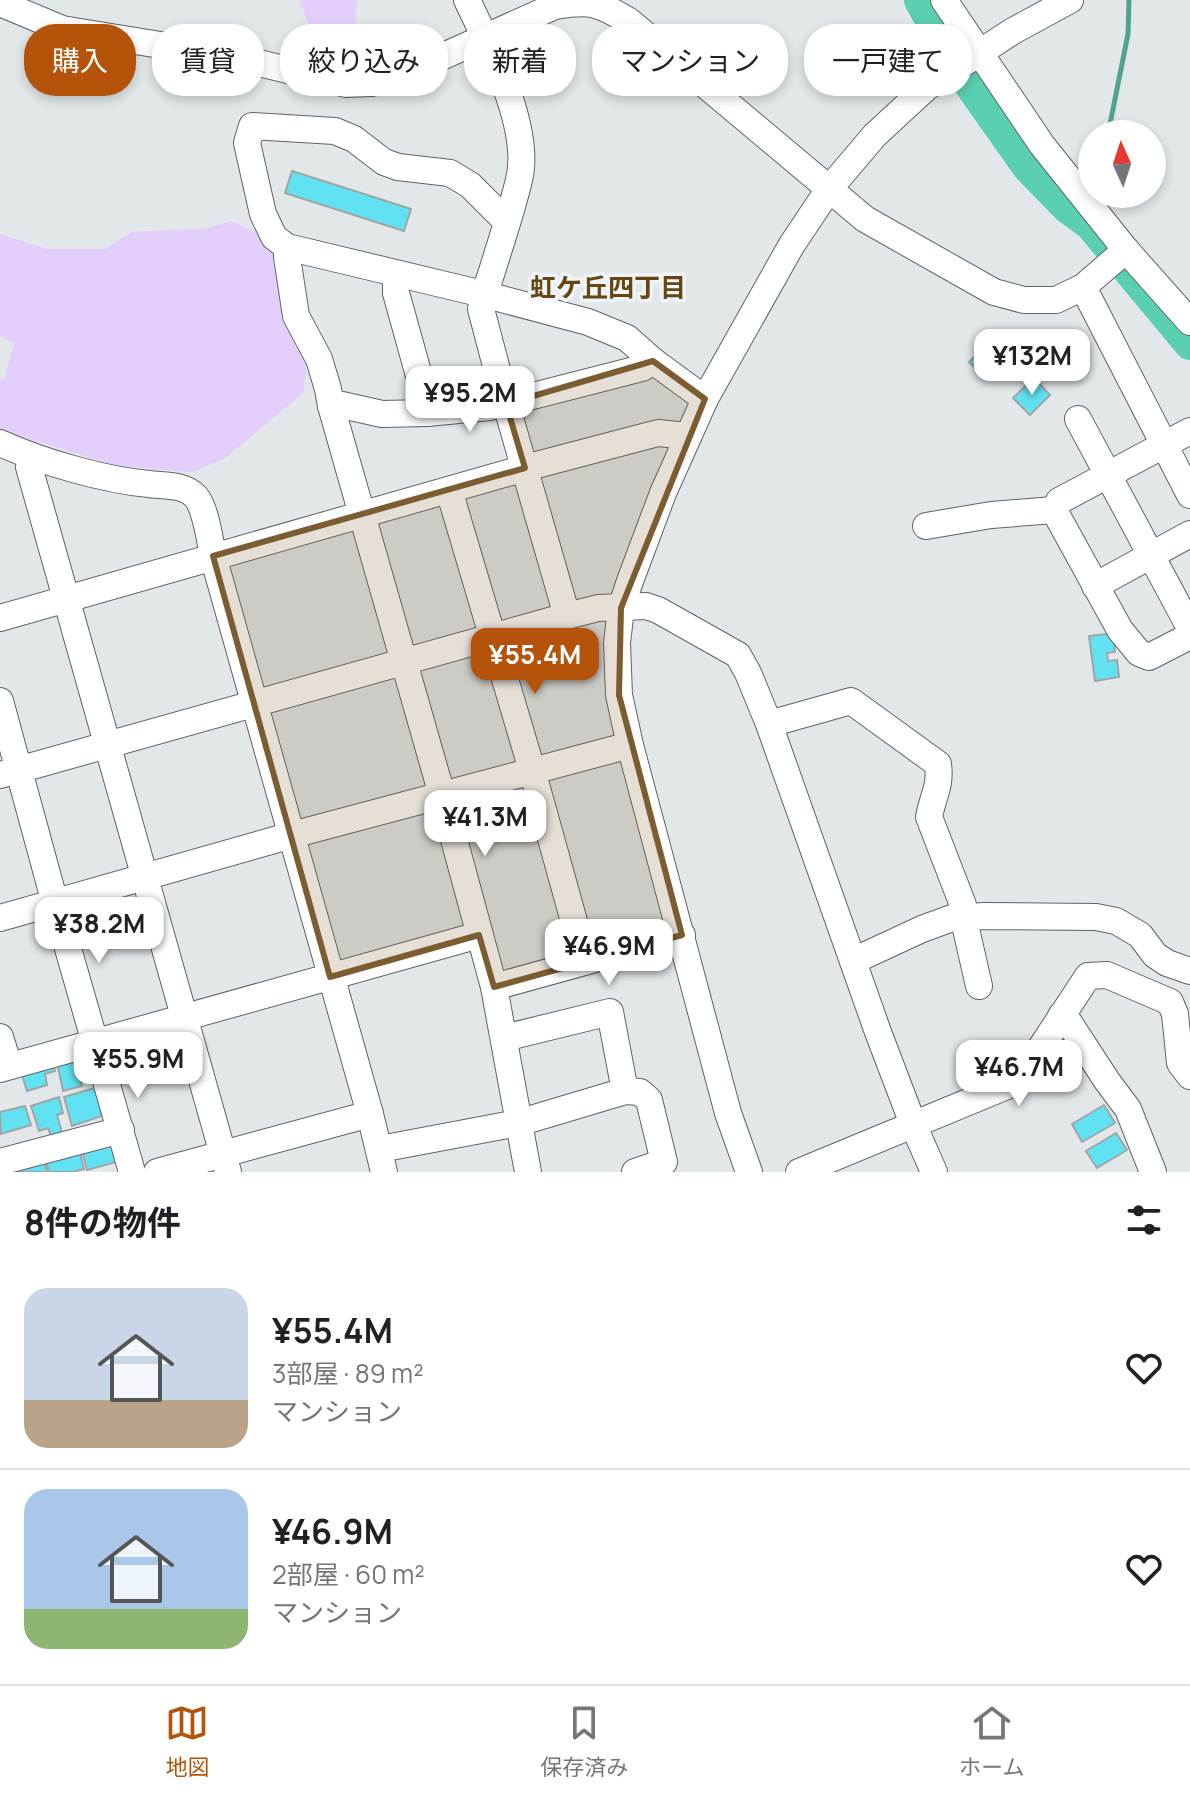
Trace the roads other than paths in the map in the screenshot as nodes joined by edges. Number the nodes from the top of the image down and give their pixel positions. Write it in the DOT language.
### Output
graph roads {
  1 [pos="467,0"];
  2 [pos="944,0"];
  3 [pos="1070,0"];
  4 [pos="0,3"];
  5 [pos="553,3"];
  6 [pos="479,24"];
  7 [pos="511,24"];
  8 [pos="464,47"];
  9 [pos="980,53"];
  10 [pos="507,96"];
  11 [pos="829,189"];
  12 [pos="507,222"];
  13 [pos="287,247"];
  14 [pos="1126,250"];
  15 [pos="396,274"];
  16 [pos="1083,287"];
  17 [pos="483,294"];
  18 [pos="1190,322"];
  19 [pos="653,361"];
  20 [pos="705,399"];
  21 [pos="506,404"];
  22 [pos="331,406"];
  23 [pos="427,413"];
  24 [pos="1078,419"];
  25 [pos="1190,431"];
  26 [pos="688,436"];
  27 [pos="0,443"];
  28 [pos="1164,445"];
  29 [pos="31,456"];
  30 [pos="525,468"];
  31 [pos="1109,475"];
  32 [pos="449,490"];
  33 [pos="1190,495"];
  34 [pos="1054,510"];
  35 [pos="360,515"];
  36 [pos="926,526"];
  37 [pos="1190,534"];
  38 [pos="1152,555"];
  39 [pos="213,556"];
  40 [pos="1095,586"];
  41 [pos="66,598"];
  42 [pos="621,608"];
  43 [pos="567,616"];
  44 [pos="0,618"];
  45 [pos="1190,628"];
  46 [pos="1190,636"];
  47 [pos="491,637"];
  48 [pos="403,662"];
  49 [pos="0,701"];
  50 [pos="255,703"];
  51 [pos="769,724"];
  52 [pos="108,744"];
  53 [pos="630,745"];
  54 [pos="532,770"];
  55 [pos="10,772"];
  56 [pos="442,795"];
  57 [pos="292,835"];
  58 [pos="145,878"];
  59 [pos="55,903"];
  60 [pos="965,917"];
  61 [pos="0,918"];
  62 [pos="479,935"];
  63 [pos="682,935"];
  64 [pos="585,961"];
  65 [pos="853,961"];
  66 [pos="1178,967"];
  67 [pos="330,977"];
  68 [pos="979,986"];
  69 [pos="494,987"];
  70 [pos="1151,992"];
  71 [pos="183,1016"];
  72 [pos="1061,1016"];
  73 [pos="0,1037"];
  74 [pos="504,1038"];
  75 [pos="95,1042"];
  76 [pos="4,1068"];
  77 [pos="1190,1076"];
  78 [pos="625,1091"];
  79 [pos="370,1114"];
  80 [pos="518,1123"];
  81 [pos="913,1124"];
  82 [pos="121,1130"];
  83 [pos="382,1161"];
  84 [pos="0,1162"];
  85 [pos="225,1164"];
  86 [pos="132,1172"];
  87 [pos="157,1172"];
  88 [pos="528,1172"];
  89 [pos="635,1172"];
  90 [pos="749,1172"];
  91 [pos="799,1172"];
  92 [pos="934,1172"];
  93 [pos="1153,1172"];
  1 -- 6 [label="street"];
  2 -- 9 [label="street"];
  3 -- 9 [label="street"];
  4 -- 8 [label="street"];
  5 -- 7 [label="street"];
  5 -- 11 [label="street"];
  9 -- 11 [label="street"];
  9 -- 14 [label="street"];
  10 -- 12 [label="street"];
  11 -- 16 [label="street"];
  11 -- 20 [label="street"];
  12 -- 13 [label="street"];
  12 -- 17 [label="street"];
  13 -- 15 [label="street"];
  13 -- 22 [label="street"];
  14 -- 16 [label="street"];
  14 -- 18 [label="street"];
  15 -- 17 [label="street"];
  15 -- 23 [label="street"];
  16 -- 28 [label="street"];
  17 -- 19 [label="street"];
  17 -- 21 [label="street"];
  19 -- 20 [label="street"];
  19 -- 21 [label="street"];
  20 -- 26 [label="street"];
  21 -- 23 [label="street"];
  21 -- 30 [label="street"];
  22 -- 23 [label="street"];
  22 -- 35 [label="street"];
  24 -- 31 [label="street"];
  25 -- 28 [label="street"];
  26 -- 30 [label="street"];
  26 -- 42 [label="street"];
  27 -- 29 [label="street"];
  28 -- 31 [label="street"];
  28 -- 33 [label="street"];
  29 -- 39 [label="street"];
  29 -- 41 [label="street"];
  30 -- 32 [label="street"];
  30 -- 43 [label="street"];
  31 -- 34 [label="street"];
  31 -- 38 [label="street"];
  32 -- 35 [label="street"];
  32 -- 47 [label="street"];
  34 -- 36 [label="street"];
  34 -- 40 [label="street"];
  35 -- 39 [label="street"];
  35 -- 48 [label="street"];
  37 -- 38 [label="street"];
  38 -- 40 [label="street"];
  38 -- 45 [label="street"];
  39 -- 41 [label="street"];
  39 -- 50 [label="street"];
  40 -- 46 [label="street"];
  41 -- 44 [label="street"];
  41 -- 52 [label="street"];
  42 -- 43 [label="street"];
  42 -- 51 [label="street"];
  42 -- 53 [label="street"];
  43 -- 47 [label="street"];
  47 -- 48 [label="street"];
  47 -- 54 [label="street"];
  48 -- 50 [label="street"];
  48 -- 56 [label="street"];
  49 -- 55 [label="street"];
  50 -- 52 [label="street"];
  50 -- 57 [label="street"];
  51 -- 60 [label="street"];
  51 -- 65 [label="street"];
  52 -- 55 [label="street"];
  52 -- 58 [label="street"];
  53 -- 54 [label="street"];
  53 -- 63 [label="street"];
  54 -- 56 [label="street"];
  54 -- 64 [label="street"];
  55 -- 59 [label="street"];
  56 -- 57 [label="street"];
  56 -- 62 [label="street"];
  57 -- 58 [label="street"];
  57 -- 67 [label="street"];
  58 -- 59 [label="street"];
  58 -- 71 [label="street"];
  59 -- 61 [label="street"];
  59 -- 75 [label="street"];
  60 -- 65 [label="street"];
  60 -- 66 [label="street"];
  60 -- 68 [label="street"];
  62 -- 67 [label="street"];
  62 -- 69 [label="street"];
  63 -- 64 [label="street"];
  63 -- 90 [label="street"];
  64 -- 69 [label="street"];
  65 -- 81 [label="street"];
  66 -- 70 [label="street"];
  67 -- 71 [label="street"];
  67 -- 79 [label="street"];
  69 -- 74 [label="street"];
  70 -- 72 [label="street"];
  70 -- 77 [label="street"];
  71 -- 75 [label="street"];
  71 -- 85 [label="street"];
  72 -- 81 [label="street"];
  72 -- 93 [label="street"];
  73 -- 76 [label="street"];
  74 -- 78 [label="street"];
  74 -- 80 [label="street"];
  75 -- 76 [label="street"];
  75 -- 82 [label="street"];
  78 -- 80 [label="street"];
  78 -- 89 [label="street"];
  79 -- 83 [label="street"];
  79 -- 85 [label="street"];
  80 -- 83 [label="street"];
  80 -- 88 [label="street"];
  81 -- 91 [label="street"];
  81 -- 92 [label="street"];
  82 -- 84 [label="street"];
  82 -- 86 [label="street"];
  85 -- 87 [label="street"];
}
